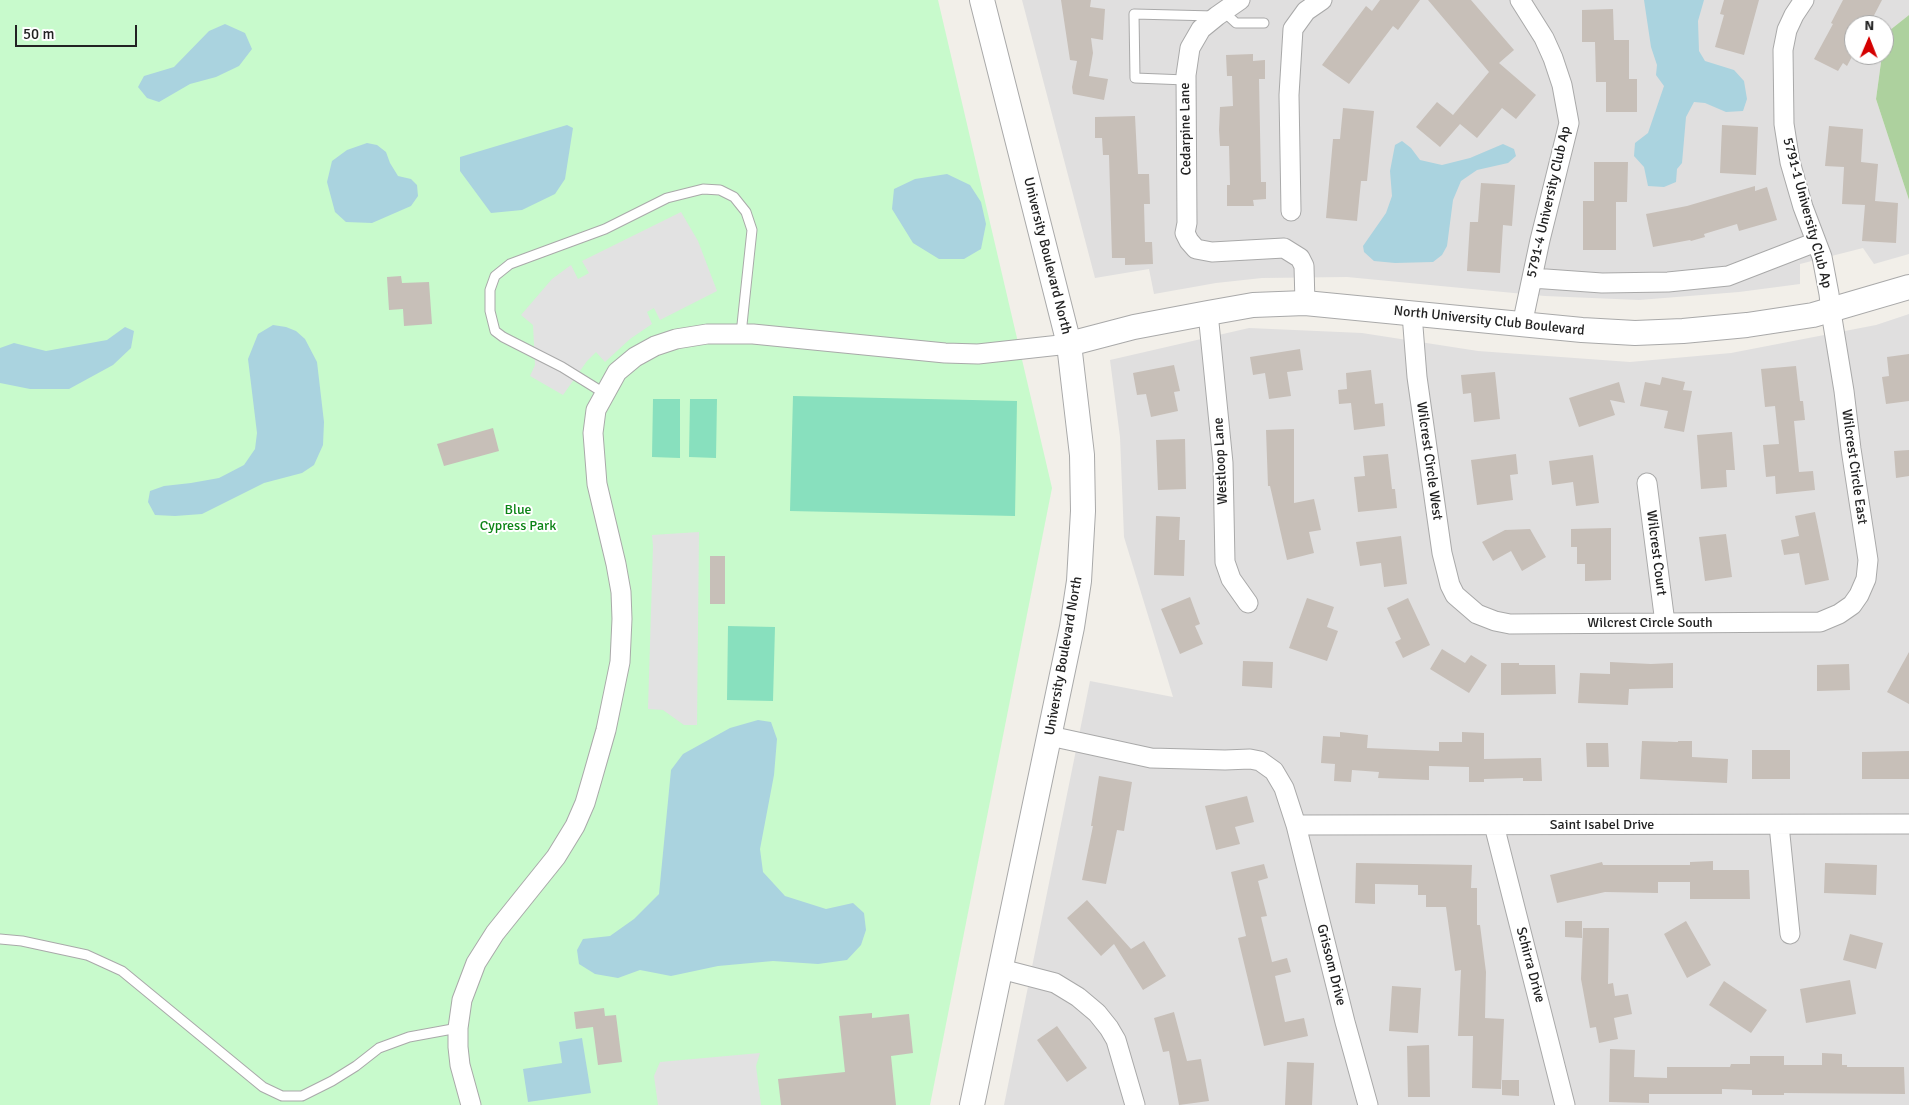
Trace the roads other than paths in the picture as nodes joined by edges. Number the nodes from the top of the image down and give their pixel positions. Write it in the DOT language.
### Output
graph roads {
  1 [pos="982,0"];
  2 [pos="1240,0"];
  3 [pos="1322,0"];
  4 [pos="1520,0"];
  5 [pos="1804,0"];
  6 [pos="1220,14"];
  7 [pos="1264,23"];
  8 [pos="1186,80"];
  9 [pos="1291,211"];
  10 [pos="1816,242"];
  11 [pos="1532,278"];
  12 [pos="1909,288"];
  13 [pos="1305,303"];
  14 [pos="1831,312"];
  15 [pos="1208,313"];
  16 [pos="1412,314"];
  17 [pos="1522,325"];
  18 [pos="741,334"];
  19 [pos="1069,344"];
  20 [pos="604,393"];
  21 [pos="1647,483"];
  22 [pos="1248,603"];
  23 [pos="1464,604"];
  24 [pos="1839,614"];
  25 [pos="1665,623"];
  26 [pos="1050,736"];
  27 [pos="1296,824"];
  28 [pos="1909,824"];
  29 [pos="1494,825"];
  30 [pos="1779,825"];
  31 [pos="1790,934"];
  32 [pos="0,939"];
  33 [pos="1001,969"];
  34 [pos="458,1028"];
  35 [pos="472,1105"];
  36 [pos="972,1105"];
  37 [pos="1135,1105"];
  38 [pos="1368,1105"];
  39 [pos="1565,1105"];
  1 -- 19 [label="street, University Boulevard North"];
  2 -- 6 [label="street"];
  3 -- 9 [label="street"];
  4 -- 11 [label="street, 5791-4 University Club Ap"];
  5 -- 10 [label="street, 5791-1 University Club Ap"];
  6 -- 7 [label="lane"];
  6 -- 8 [label="street, Cedarpine Lane"];
  6 -- 8 [label="lane"];
  8 -- 13 [label="street, Cedarpine Lane"];
  10 -- 11 [label="street"];
  10 -- 14 [label="street, 5791-1 University Club Ap"];
  11 -- 17 [label="street, 5791-4 University Club Ap"];
  12 -- 14 [label="street, North University Club Boulevard"];
  13 -- 15 [label="street, North University Club Boulevard"];
  13 -- 16 [label="street, North University Club Boulevard"];
  14 -- 17 [label="street, North University Club Boulevard"];
  14 -- 24 [label="street, Wilcrest Circle East"];
  15 -- 19 [label="street, North University Club Boulevard"];
  15 -- 22 [label="street, Westloop Lane"];
  16 -- 17 [label="street, North University Club Boulevard"];
  16 -- 23 [label="street, Wilcrest Circle West"];
  18 -- 19 [label="street"];
  18 -- 20 [label="street"];
  18 -- 20 [label="lane"];
  19 -- 26 [label="street, University Boulevard North"];
  20 -- 34 [label="street"];
  21 -- 25 [label="street, Wilcrest Court"];
  23 -- 25 [label="street, Wilcrest Circle South"];
  24 -- 25 [label="street, Wilcrest Circle South"];
  26 -- 27 [label="street, Grissom Drive"];
  26 -- 33 [label="street, University Boulevard North"];
  27 -- 29 [label="street, Saint Isabel Drive"];
  27 -- 38 [label="street, Grissom Drive"];
  28 -- 30 [label="street, Saint Isabel Drive"];
  29 -- 30 [label="street, Saint Isabel Drive"];
  29 -- 39 [label="street, Schirra Drive"];
  30 -- 31 [label="street"];
  32 -- 34 [label="lane"];
  33 -- 36 [label="street, University Boulevard North"];
  33 -- 37 [label="street"];
  34 -- 35 [label="street"];
}
